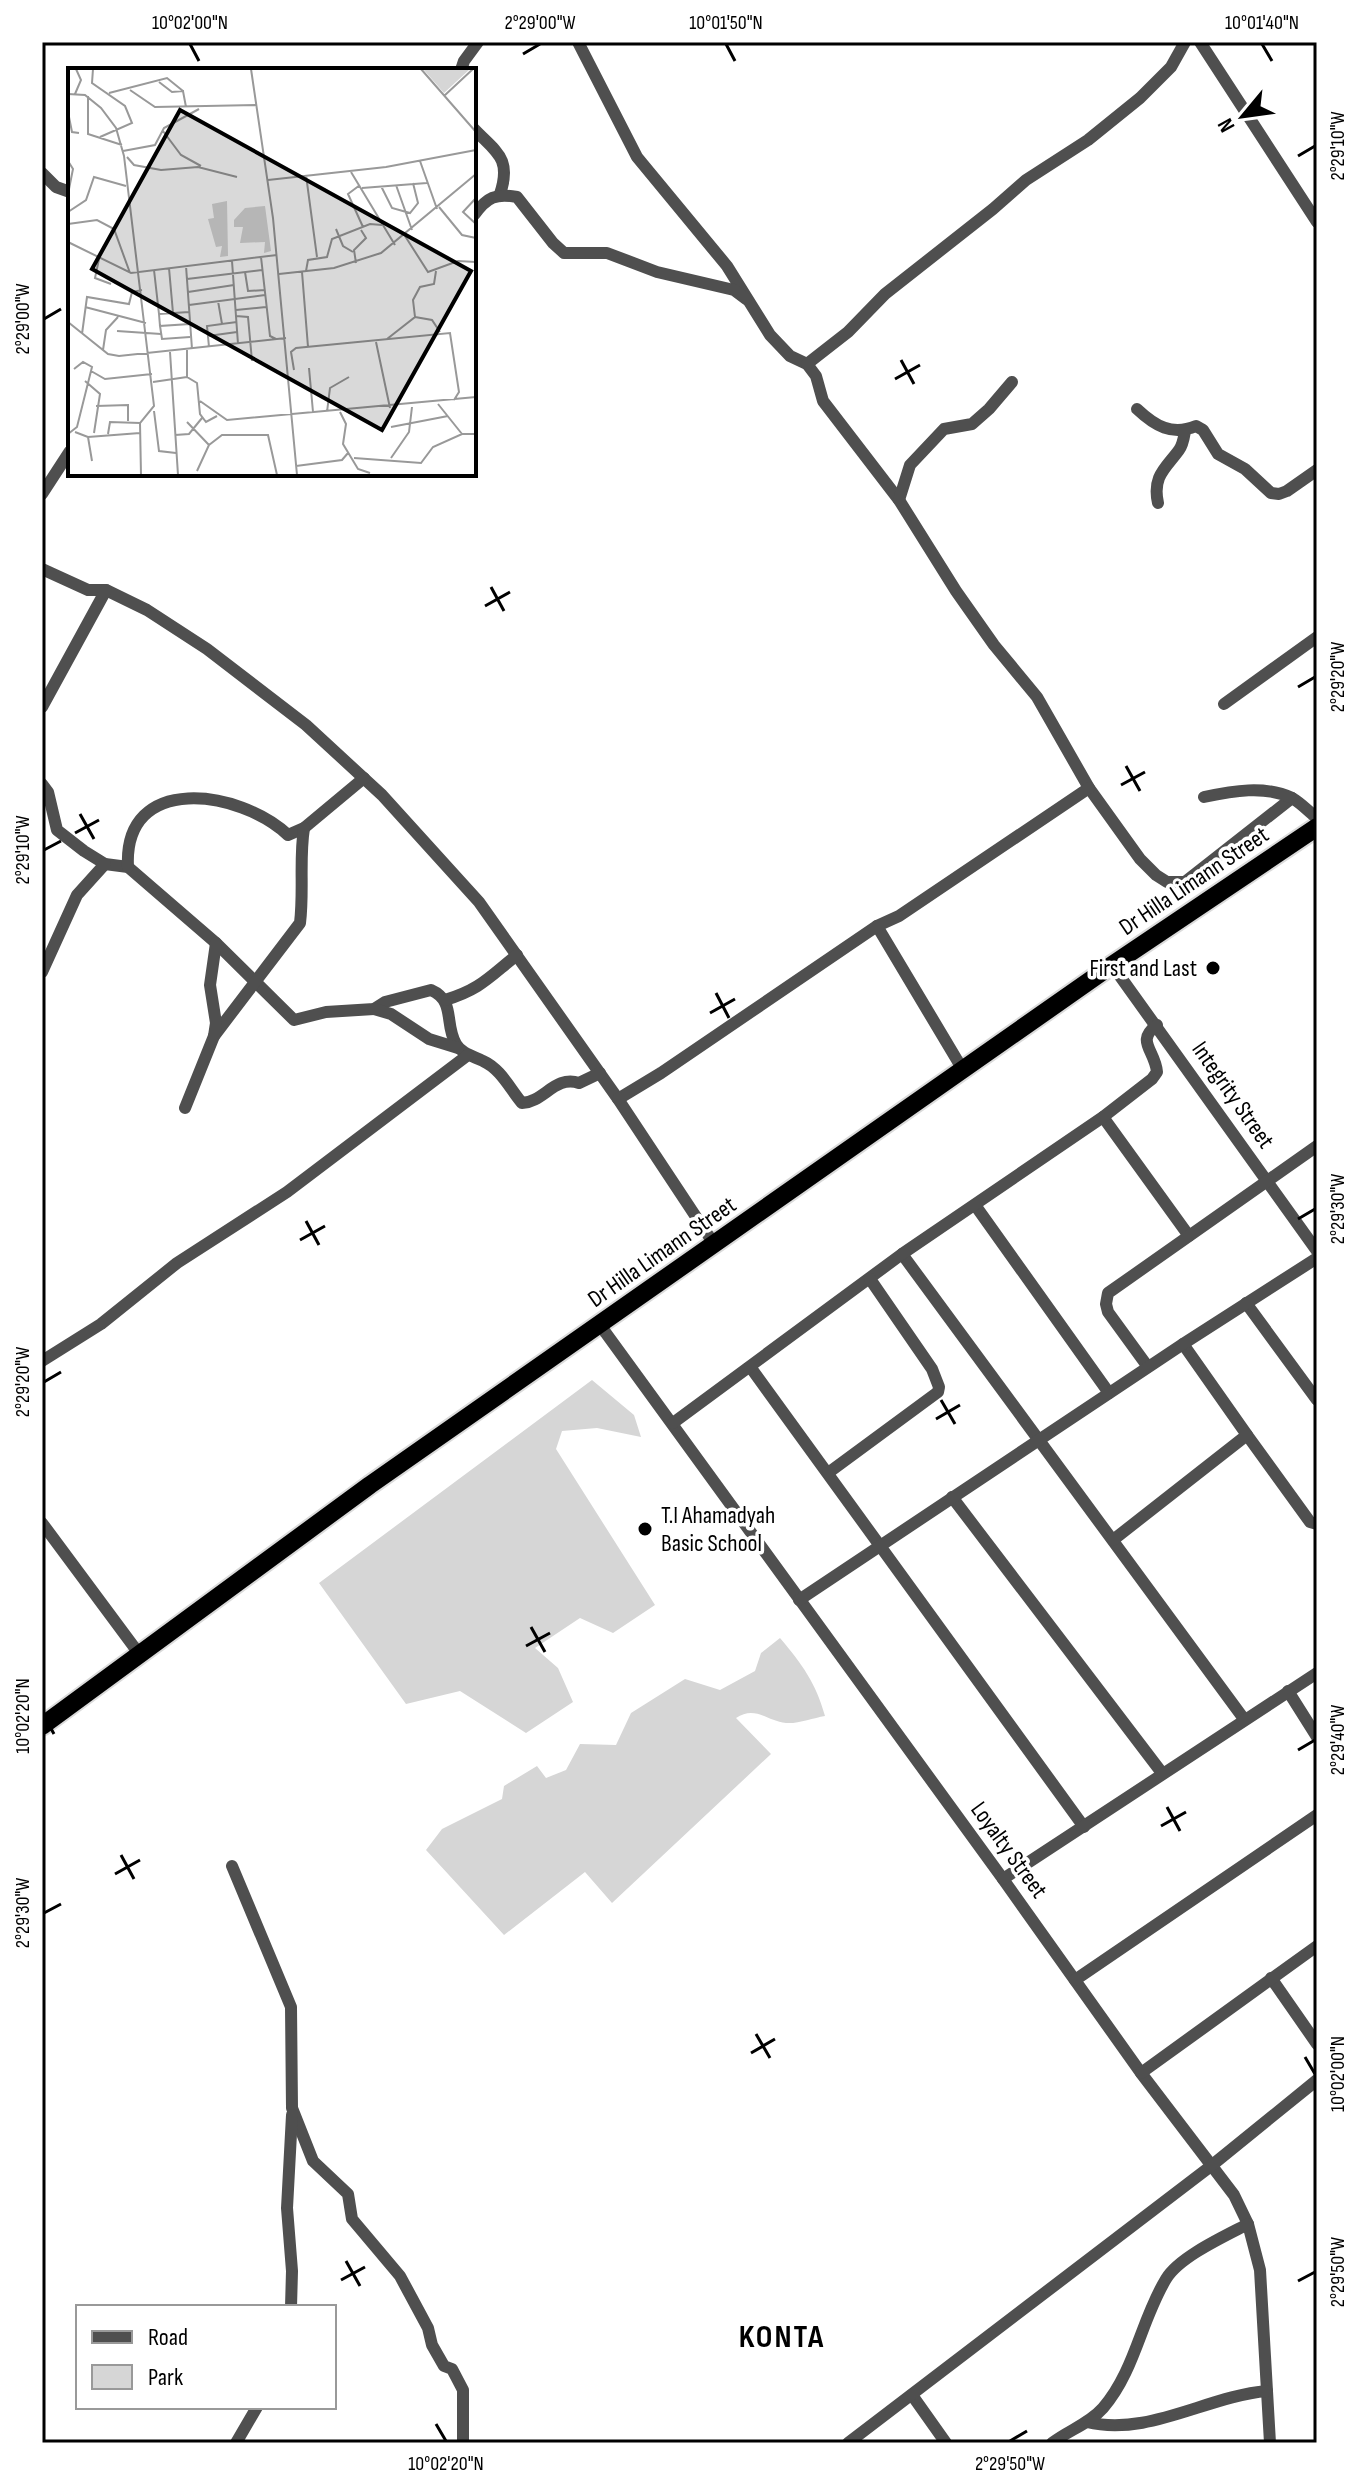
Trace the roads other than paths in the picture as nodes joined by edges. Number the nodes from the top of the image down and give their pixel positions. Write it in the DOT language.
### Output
graph roads {
  1 [pos="478,42"];
  2 [pos="578,42"];
  3 [pos="1185,42"];
  4 [pos="1200,42"];
  5 [pos="462,68"];
  6 [pos="476,131"];
  7 [pos="42,173"];
  8 [pos="68,191"];
  9 [pos="500,194"];
  10 [pos="476,212"];
  11 [pos="1317,222"];
  12 [pos="752,304"];
  13 [pos="807,364"];
  14 [pos="1012,382"];
  15 [pos="1137,409"];
  16 [pos="1185,431"];
  17 [pos="68,454"];
  18 [pos="1317,470"];
  19 [pos="42,494"];
  20 [pos="899,500"];
  21 [pos="1158,503"];
  22 [pos="42,569"];
  23 [pos="106,590"];
  24 [pos="1317,637"];
  25 [pos="1224,704"];
  26 [pos="42,707"];
  27 [pos="364,778"];
  28 [pos="42,784"];
  29 [pos="1089,788"];
  30 [pos="1204,797"];
  31 [pos="1292,798"];
  32 [pos="1317,818"];
  33 [pos="1317,827"];
  34 [pos="304,828"];
  35 [pos="105,864"];
  36 [pos="128,867"];
  37 [pos="877,926"];
  38 [pos="216,943"];
  39 [pos="517,955"];
  40 [pos="1112,965"];
  41 [pos="42,972"];
  42 [pos="255,981"];
  43 [pos="445,1000"];
  44 [pos="374,1009"];
  45 [pos="1157,1025"];
  46 [pos="214,1036"];
  47 [pos="463,1051"];
  48 [pos="963,1070"];
  49 [pos="600,1073"];
  50 [pos="618,1099"];
  51 [pos="185,1108"];
  52 [pos="1103,1117"];
  53 [pos="1317,1146"];
  54 [pos="1266,1181"];
  55 [pos="975,1205"];
  56 [pos="1189,1236"];
  57 [pos="714,1244"];
  58 [pos="1317,1251"];
  59 [pos="902,1254"];
  60 [pos="1317,1258"];
  61 [pos="870,1279"];
  62 [pos="1246,1303"];
  63 [pos="600,1325"];
  64 [pos="1183,1344"];
  65 [pos="42,1361"];
  66 [pos="1148,1367"];
  67 [pos="751,1368"];
  68 [pos="1109,1393"];
  69 [pos="1317,1400"];
  70 [pos="673,1423"];
  71 [pos="1247,1435"];
  72 [pos="1037,1440"];
  73 [pos="828,1473"];
  74 [pos="952,1497"];
  75 [pos="42,1523"];
  76 [pos="1317,1524"];
  77 [pos="1113,1540"];
  78 [pos="880,1544"];
  79 [pos="799,1600"];
  80 [pos="140,1655"];
  81 [pos="1317,1673"];
  82 [pos="1288,1691"];
  83 [pos="1244,1719"];
  84 [pos="42,1726"];
  85 [pos="1317,1737"];
  86 [pos="1162,1773"];
  87 [pos="1317,1815"];
  88 [pos="1084,1827"];
  89 [pos="232,1866"];
  90 [pos="1003,1879"];
  91 [pos="1317,1946"];
  92 [pos="1271,1978"];
  93 [pos="1075,1980"];
  94 [pos="1317,2044"];
  95 [pos="1141,2073"];
  96 [pos="1317,2080"];
  97 [pos="292,2108"];
  98 [pos="1211,2166"];
  99 [pos="1248,2224"];
  100 [pos="291,2305"];
  101 [pos="1267,2391"];
  102 [pos="912,2395"];
  103 [pos="256,2409"];
  104 [pos="1087,2422"];
  105 [pos="236,2443"];
  106 [pos="463,2443"];
  107 [pos="848,2443"];
  108 [pos="946,2443"];
  109 [pos="1052,2443"];
  110 [pos="1270,2443"];
  1 -- 5 [label="street"];
  2 -- 12 [label="street"];
  3 -- 13 [label="street"];
  4 -- 11 [label="street"];
  6 -- 9 [label="street"];
  7 -- 8 [label="street"];
  9 -- 10 [label="street"];
  9 -- 12 [label="street"];
  12 -- 13 [label="street"];
  13 -- 20 [label="street"];
  14 -- 20 [label="street"];
  15 -- 16 [label="street"];
  16 -- 18 [label="street"];
  16 -- 21 [label="street"];
  17 -- 19 [label="street"];
  20 -- 29 [label="street"];
  22 -- 23 [label="street"];
  23 -- 26 [label="street"];
  23 -- 27 [label="street"];
  24 -- 25 [label="street"];
  27 -- 34 [label="street"];
  27 -- 39 [label="street"];
  28 -- 35 [label="street"];
  29 -- 31 [label="street"];
  29 -- 37 [label="street"];
  30 -- 31 [label="street"];
  31 -- 32 [label="street"];
  33 -- 40 [label="highway, Dr Hilla Limann Street"];
  34 -- 36 [label="street"];
  34 -- 42 [label="street"];
  35 -- 36 [label="street"];
  35 -- 41 [label="street"];
  36 -- 38 [label="street"];
  37 -- 48 [label="street"];
  37 -- 50 [label="street"];
  38 -- 42 [label="street"];
  38 -- 46 [label="street"];
  39 -- 43 [label="street"];
  39 -- 49 [label="street"];
  40 -- 45 [label="street, Integrity Street"];
  40 -- 48 [label="highway, Dr Hilla Limann Street"];
  42 -- 44 [label="street"];
  42 -- 46 [label="street"];
  43 -- 44 [label="street"];
  43 -- 47 [label="street"];
  44 -- 47 [label="street"];
  45 -- 52 [label="street"];
  45 -- 54 [label="street, Integrity Street"];
  46 -- 51 [label="street"];
  47 -- 49 [label="street"];
  47 -- 65 [label="street"];
  48 -- 57 [label="highway, Dr Hilla Limann Street"];
  49 -- 50 [label="street"];
  50 -- 57 [label="street"];
  52 -- 55 [label="street"];
  52 -- 56 [label="street"];
  53 -- 54 [label="street"];
  54 -- 56 [label="street"];
  54 -- 58 [label="street, Integrity Street"];
  55 -- 59 [label="street"];
  55 -- 68 [label="street"];
  56 -- 66 [label="street"];
  57 -- 63 [label="highway, Dr Hilla Limann Street"];
  59 -- 61 [label="street"];
  59 -- 72 [label="street"];
  60 -- 62 [label="street"];
  61 -- 67 [label="street"];
  61 -- 73 [label="street"];
  62 -- 64 [label="street"];
  62 -- 69 [label="street"];
  63 -- 70 [label="street, Loyalty Street"];
  63 -- 80 [label="highway, Dr Hilla Limann Street"];
  64 -- 66 [label="street"];
  64 -- 71 [label="street"];
  66 -- 68 [label="street"];
  67 -- 70 [label="street"];
  67 -- 73 [label="street"];
  68 -- 72 [label="street"];
  70 -- 79 [label="street, Loyalty Street"];
  71 -- 76 [label="street"];
  71 -- 77 [label="street"];
  72 -- 74 [label="street"];
  72 -- 77 [label="street"];
  73 -- 78 [label="street"];
  74 -- 78 [label="street"];
  74 -- 86 [label="street"];
  75 -- 80 [label="street"];
  77 -- 83 [label="street"];
  78 -- 79 [label="street"];
  78 -- 88 [label="street"];
  79 -- 90 [label="street, Loyalty Street"];
  80 -- 84 [label="highway, Dr Hilla Limann Street"];
  81 -- 82 [label="street"];
  82 -- 83 [label="street"];
  82 -- 85 [label="street"];
  83 -- 86 [label="street"];
  86 -- 88 [label="street"];
  87 -- 93 [label="street"];
  88 -- 90 [label="street"];
  89 -- 97 [label="street"];
  90 -- 93 [label="street, Loyalty Street"];
  91 -- 92 [label="street"];
  92 -- 94 [label="street"];
  92 -- 95 [label="street"];
  93 -- 95 [label="street, Loyalty Street"];
  95 -- 98 [label="street, Loyalty Street"];
  96 -- 98 [label="street"];
  97 -- 100 [label="street"];
  97 -- 106 [label="street"];
  98 -- 99 [label="street, Loyalty Street"];
  98 -- 102 [label="street"];
  99 -- 101 [label="street, Loyalty Street"];
  99 -- 104 [label="street"];
  101 -- 104 [label="street"];
  101 -- 110 [label="street, Loyalty Street"];
  102 -- 107 [label="street"];
  102 -- 108 [label="street"];
  103 -- 105 [label="street"];
  104 -- 109 [label="street"];
}
